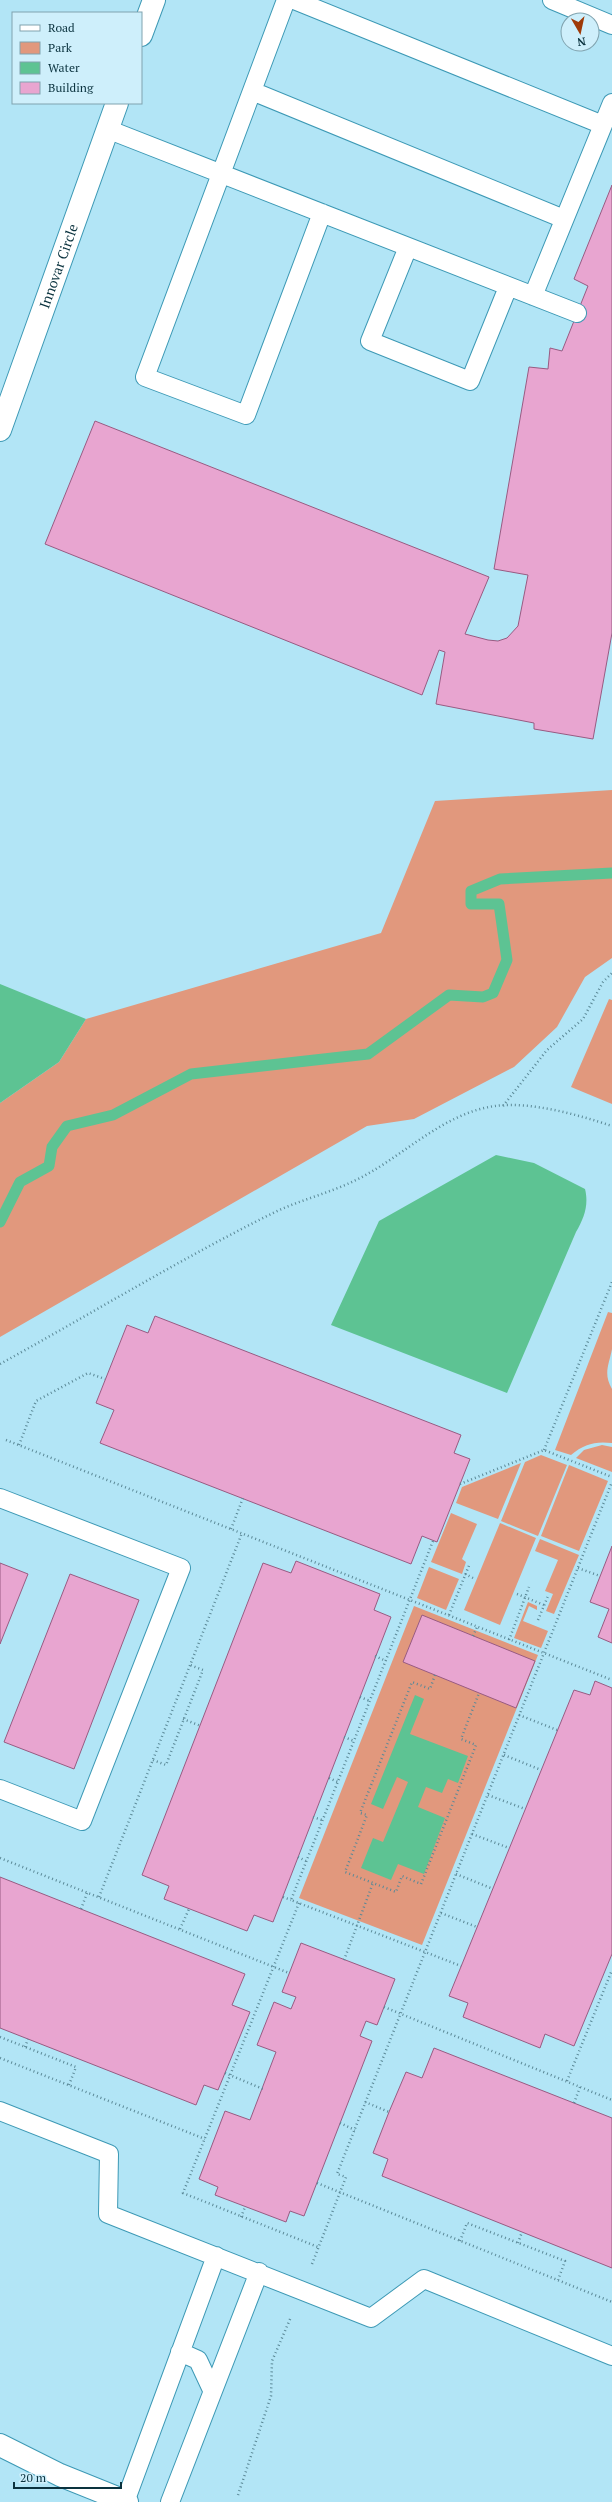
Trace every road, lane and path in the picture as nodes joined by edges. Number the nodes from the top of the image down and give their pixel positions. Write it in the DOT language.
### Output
graph roads {
  1 [pos="154,0"];
  2 [pos="286,0"];
  3 [pos="294,0"];
  4 [pos="552,0"];
  5 [pos="612,25"];
  6 [pos="142,32"];
  7 [pos="252,91"];
  8 [pos="612,103"];
  9 [pos="117,104"];
  10 [pos="603,125"];
  11 [pos="107,129"];
  12 [pos="221,174"];
  13 [pos="322,213"];
  14 [pos="564,219"];
  15 [pos="408,247"];
  16 [pos="508,287"];
  17 [pos="533,296"];
  18 [pos="577,313"];
  19 [pos="0,430"];
  20 [pos="612,973"];
  21 [pos="503,1106"];
  22 [pos="612,1126"];
  23 [pos="612,1282"];
  24 [pos="0,1364"];
  25 [pos="106,1379"];
  26 [pos="6,1440"];
  27 [pos="19,1445"];
  28 [pos="544,1450"];
  29 [pos="612,1477"];
  30 [pos="612,1482"];
  31 [pos="460,1484"];
  32 [pos="0,1498"];
  33 [pos="243,1498"];
  34 [pos="231,1529"];
  35 [pos="242,1534"];
  36 [pos="433,1541"];
  37 [pos="470,1562"];
  38 [pos="578,1568"];
  39 [pos="465,1574"];
  40 [pos="600,1576"];
  41 [pos="473,1578"];
  42 [pos="530,1587"];
  43 [pos="517,1594"];
  44 [pos="548,1596"];
  45 [pos="525,1598"];
  46 [pos="410,1600"];
  47 [pos="544,1605"];
  48 [pos="449,1615"];
  49 [pos="538,1620"];
  50 [pos="477,1627"];
  51 [pos="473,1636"];
  52 [pos="509,1640"];
  53 [pos="544,1653"];
  54 [pos="375,1656"];
  55 [pos="386,1661"];
  56 [pos="190,1665"];
  57 [pos="435,1675"];
  58 [pos="612,1680"];
  59 [pos="479,1693"];
  60 [pos="360,1697"];
  61 [pos="370,1701"];
  62 [pos="519,1715"];
  63 [pos="183,1719"];
  64 [pos="201,1726"];
  65 [pos="557,1730"];
  66 [pos="344,1737"];
  67 [pos="354,1741"];
  68 [pos="504,1755"];
  69 [pos="153,1760"];
  70 [pos="541,1770"];
  71 [pos="329,1778"];
  72 [pos="338,1782"];
  73 [pos="0,1789"];
  74 [pos="488,1795"];
  75 [pos="525,1809"];
  76 [pos="313,1817"];
  77 [pos="322,1820"];
  78 [pos="472,1834"];
  79 [pos="509,1848"];
  80 [pos="0,1858"];
  81 [pos="298,1858"];
  82 [pos="306,1861"];
  83 [pos="456,1874"];
  84 [pos="374,1883"];
  85 [pos="493,1889"];
  86 [pos="88,1893"];
  87 [pos="99,1897"];
  88 [pos="283,1897"];
  89 [pos="291,1900"];
  90 [pos="299,1903"];
  91 [pos="81,1909"];
  92 [pos="189,1909"];
  93 [pos="440,1913"];
  94 [pos="357,1925"];
  95 [pos="477,1927"];
  96 [pos="180,1929"];
  97 [pos="425,1952"];
  98 [pos="344,1960"];
  99 [pos="461,1966"];
  100 [pos="274,1967"];
  101 [pos="612,1970"];
  102 [pos="289,1973"];
  103 [pos="384,2007"];
  104 [pos="400,2014"];
  105 [pos="0,2037"];
  106 [pos="28,2039"];
  107 [pos="25,2047"];
  108 [pos="0,2058"];
  109 [pos="225,2073"];
  110 [pos="230,2076"];
  111 [pos="567,2081"];
  112 [pos="69,2086"];
  113 [pos="580,2086"];
  114 [pos="263,2088"];
  115 [pos="612,2100"];
  116 [pos="365,2102"];
  117 [pos="574,2103"];
  118 [pos="0,2111"];
  119 [pos="389,2112"];
  120 [pos="340,2123"];
  121 [pos="355,2130"];
  122 [pos="205,2139"];
  123 [pos="317,2183"];
  124 [pos="340,2192"];
  125 [pos="245,2206"];
  126 [pos="241,2217"];
  127 [pos="522,2232"];
  128 [pos="460,2241"];
  129 [pos="518,2243"];
  130 [pos="318,2247"];
  131 [pos="216,2256"];
  132 [pos="259,2272"];
  133 [pos="558,2280"];
  134 [pos="302,2290"];
  135 [pos="612,2302"];
  136 [pos="180,2352"];
  137 [pos="612,2356"];
  138 [pos="212,2390"];
  139 [pos="0,2445"];
  140 [pos="238,2495"];
  141 [pos="126,2502"];
  142 [pos="170,2502"];
  1 -- 6 [label="street"];
  2 -- 7 [label="lane"];
  3 -- 10 [label="lane"];
  4 -- 5 [label="lane"];
  7 -- 12 [label="lane"];
  7 -- 14 [label="lane"];
  8 -- 10 [label="lane"];
  9 -- 11 [label="street, Innovar Circle"];
  10 -- 14 [label="lane"];
  11 -- 12 [label="lane"];
  11 -- 19 [label="street, Innovar Circle"];
  12 -- 13 [label="lane"];
  12 -- 13 [label="lane"];
  13 -- 15 [label="lane"];
  14 -- 17 [label="lane"];
  15 -- 16 [label="lane"];
  15 -- 16 [label="lane"];
  16 -- 17 [label="lane"];
  17 -- 18 [label="lane"];
  20 -- 21 [label="path"];
  21 -- 22 [label="path"];
  21 -- 24 [label="path"];
  23 -- 28 [label="path"];
  25 -- 27 [label="path"];
  26 -- 27 [label="path"];
  27 -- 34 [label="path"];
  28 -- 29 [label="path"];
  28 -- 31 [label="path"];
  30 -- 38 [label="path"];
  32 -- 73 [label="lane"];
  33 -- 34 [label="path"];
  34 -- 35 [label="path"];
  35 -- 46 [label="path"];
  35 -- 56 [label="path"];
  36 -- 46 [label="path"];
  37 -- 39 [label="path"];
  38 -- 40 [label="path"];
  38 -- 53 [label="path"];
  39 -- 41 [label="path"];
  39 -- 48 [label="path"];
  42 -- 45 [label="path"];
  43 -- 45 [label="path"];
  44 -- 47 [label="path"];
  45 -- 47 [label="path"];
  45 -- 52 [label="path"];
  46 -- 48 [label="path"];
  46 -- 55 [label="path"];
  47 -- 49 [label="path"];
  48 -- 50 [label="path"];
  50 -- 51 [label="path"];
  50 -- 52 [label="path"];
  52 -- 53 [label="path"];
  53 -- 58 [label="path"];
  53 -- 62 [label="path"];
  54 -- 55 [label="path"];
  55 -- 61 [label="path"];
  56 -- 63 [label="path"];
  56 -- 69 [label="path"];
  57 -- 84 [label="path"];
  59 -- 84 [label="path"];
  60 -- 61 [label="path"];
  61 -- 67 [label="path"];
  62 -- 65 [label="path"];
  62 -- 68 [label="path"];
  63 -- 64 [label="path"];
  63 -- 69 [label="path"];
  66 -- 67 [label="path"];
  67 -- 72 [label="path"];
  68 -- 70 [label="path"];
  68 -- 74 [label="path"];
  69 -- 87 [label="path"];
  71 -- 72 [label="path"];
  72 -- 77 [label="path"];
  74 -- 75 [label="path"];
  74 -- 78 [label="path"];
  76 -- 77 [label="path"];
  77 -- 82 [label="path"];
  78 -- 79 [label="path"];
  78 -- 83 [label="path"];
  80 -- 86 [label="path"];
  81 -- 82 [label="path"];
  82 -- 89 [label="path"];
  83 -- 85 [label="path"];
  83 -- 93 [label="path"];
  84 -- 94 [label="path"];
  86 -- 87 [label="path"];
  86 -- 91 [label="path"];
  87 -- 96 [label="path"];
  88 -- 89 [label="path"];
  89 -- 90 [label="path"];
  90 -- 94 [label="path"];
  90 -- 100 [label="path"];
  92 -- 96 [label="path"];
  93 -- 95 [label="path"];
  93 -- 97 [label="path"];
  94 -- 97 [label="path"];
  94 -- 98 [label="path"];
  96 -- 100 [label="path"];
  97 -- 99 [label="path"];
  97 -- 104 [label="path"];
  100 -- 102 [label="path"];
  100 -- 110 [label="path"];
  101 -- 111 [label="path"];
  103 -- 104 [label="path"];
  104 -- 111 [label="path"];
  104 -- 116 [label="path"];
  105 -- 107 [label="path"];
  106 -- 107 [label="path"];
  107 -- 112 [label="path"];
  108 -- 112 [label="path"];
  109 -- 110 [label="path"];
  110 -- 114 [label="path"];
  110 -- 122 [label="path"];
  111 -- 113 [label="path"];
  112 -- 122 [label="path"];
  113 -- 115 [label="path"];
  113 -- 117 [label="path"];
  116 -- 119 [label="path"];
  116 -- 121 [label="path"];
  118 -- 131 [label="lane"];
  120 -- 121 [label="path"];
  121 -- 124 [label="path"];
  122 -- 126 [label="path"];
  123 -- 124 [label="path"];
  124 -- 128 [label="path"];
  124 -- 130 [label="path"];
  125 -- 126 [label="path"];
  126 -- 130 [label="path"];
  127 -- 129 [label="path"];
  128 -- 129 [label="path"];
  128 -- 133 [label="path"];
  129 -- 133 [label="path"];
  130 -- 134 [label="path"];
  131 -- 132 [label="lane"];
  131 -- 136 [label="lane"];
  132 -- 134 [label="lane"];
  132 -- 138 [label="lane"];
  133 -- 135 [label="path"];
  134 -- 137 [label="lane"];
  134 -- 140 [label="path"];
  136 -- 138 [label="lane"];
  136 -- 141 [label="lane"];
  138 -- 142 [label="lane"];
  139 -- 141 [label="street"];
}
